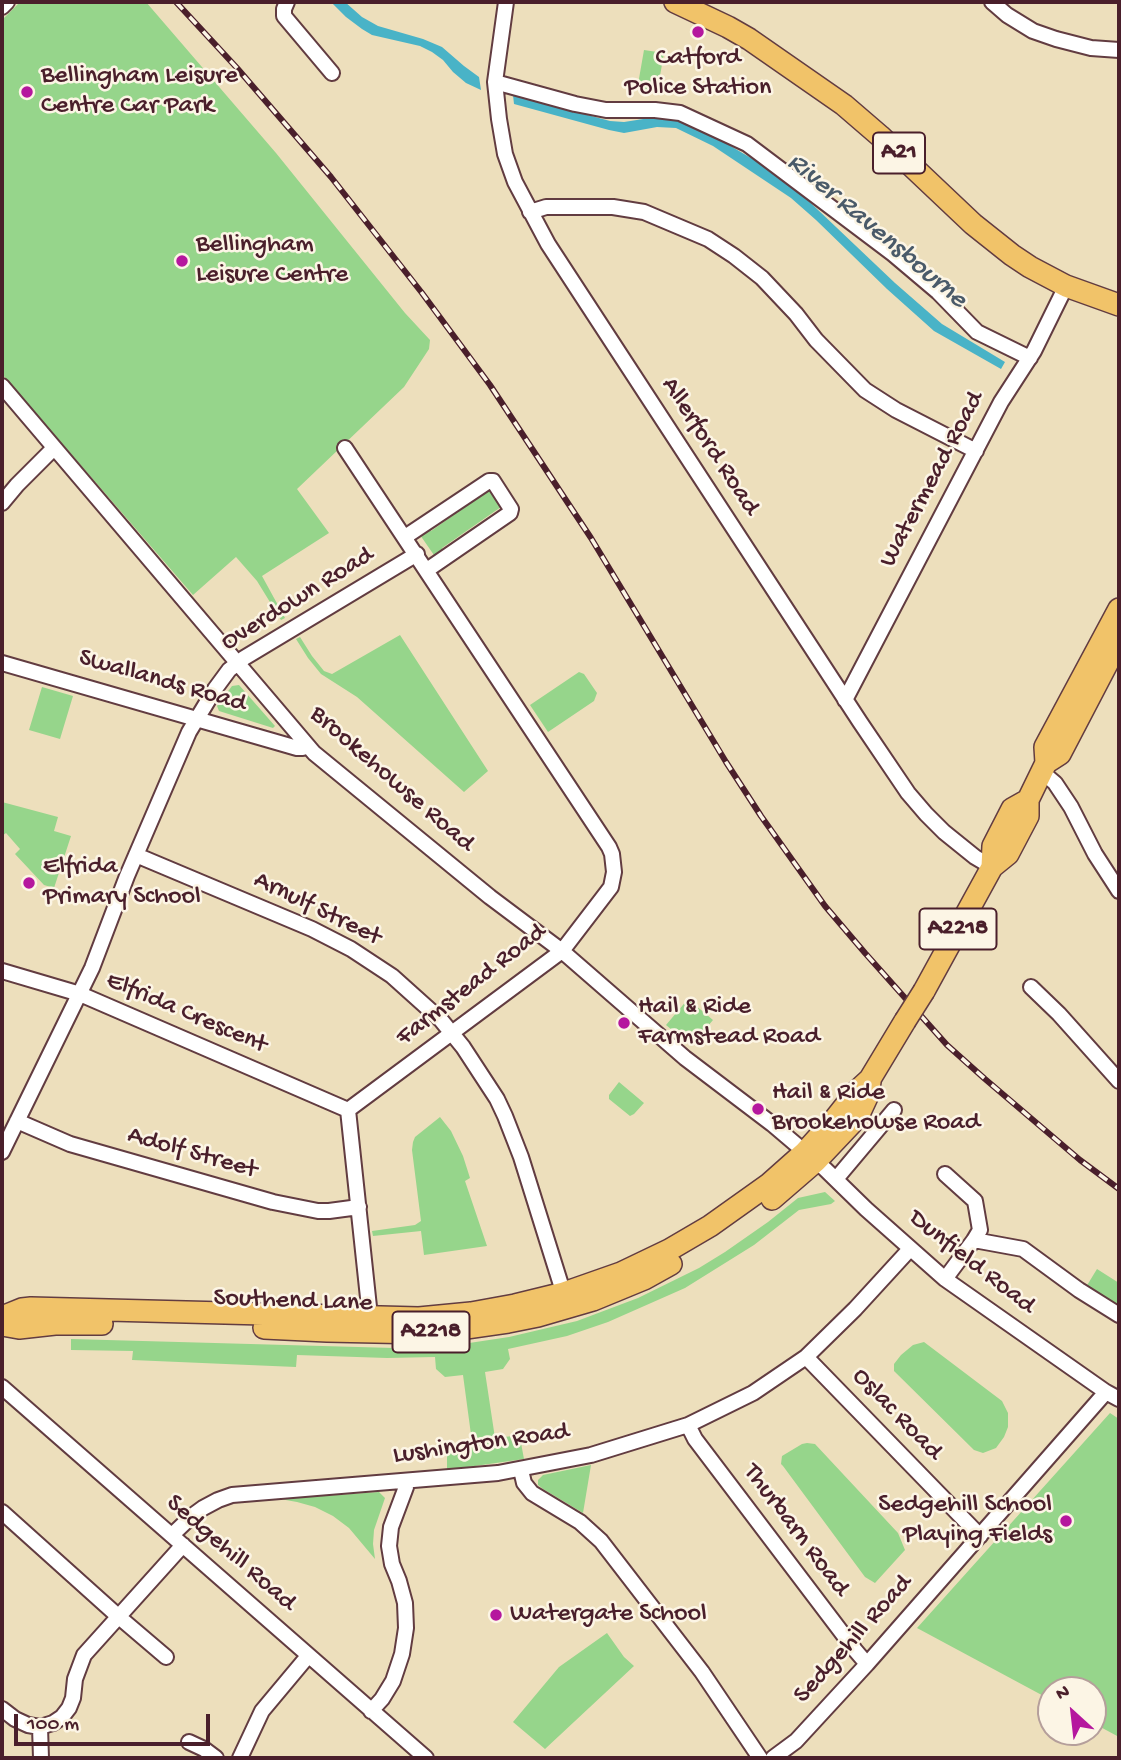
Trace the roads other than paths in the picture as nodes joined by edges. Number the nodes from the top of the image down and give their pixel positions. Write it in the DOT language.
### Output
graph roads {
  1 [pos="6,2"];
  2 [pos="287,2"];
  3 [pos="506,2"];
  4 [pos="675,2"];
  5 [pos="992,2"];
  6 [pos="2,7"];
  7 [pos="1119,50"];
  8 [pos="332,73"];
  9 [pos="495,82"];
  10 [pos="530,212"];
  11 [pos="1066,286"];
  12 [pos="1119,305"];
  13 [pos="1030,358"];
  14 [pos="2,386"];
  15 [pos="54,447"];
  16 [pos="345,448"];
  17 [pos="976,451"];
  18 [pos="2,503"];
  19 [pos="405,537"];
  20 [pos="416,554"];
  21 [pos="427,570"];
  22 [pos="1119,609"];
  23 [pos="1119,641"];
  24 [pos="237,662"];
  25 [pos="2,663"];
  26 [pos="845,700"];
  27 [pos="197,718"];
  28 [pos="307,746"];
  29 [pos="1044,768"];
  30 [pos="136,855"];
  31 [pos="992,867"];
  32 [pos="1119,891"];
  33 [pos="562,951"];
  34 [pos="2,971"];
  35 [pos="1031,987"];
  36 [pos="80,994"];
  37 [pos="452,1033"];
  38 [pos="1119,1081"];
  39 [pos="348,1110"];
  40 [pos="894,1110"];
  41 [pos="17,1121"];
  42 [pos="2,1152"];
  43 [pos="810,1157"];
  44 [pos="946,1174"];
  45 [pos="836,1179"];
  46 [pos="359,1207"];
  47 [pos="974,1240"];
  48 [pos="910,1249"];
  49 [pos="945,1279"];
  50 [pos="566,1301"];
  51 [pos="1119,1315"];
  52 [pos="2,1317"];
  53 [pos="182,1320"];
  54 [pos="369,1324"];
  55 [pos="2,1325"];
  56 [pos="806,1357"];
  57 [pos="2,1387"];
  58 [pos="1113,1396"];
  59 [pos="688,1425"];
  60 [pos="521,1469"];
  61 [pos="407,1481"];
  62 [pos="2,1512"];
  63 [pos="980,1536"];
  64 [pos="178,1540"];
  65 [pos="119,1617"];
  66 [pos="308,1656"];
  67 [pos="166,1657"];
  68 [pos="867,1664"];
  69 [pos="2,1709"];
  70 [pos="371,1711"];
  71 [pos="40,1727"];
  72 [pos="189,1742"];
  73 [pos="41,1758"];
  74 [pos="216,1758"];
  75 [pos="240,1758"];
  76 [pos="426,1758"];
  77 [pos="760,1758"];
  78 [pos="773,1758"];
  1 -- 6 [label="street"];
  2 -- 8 [label="street"];
  3 -- 9 [label="street, Allerford Road"];
  4 -- 11 [label="main road, A21"];
  5 -- 7 [label="street"];
  9 -- 10 [label="street, Allerford Road"];
  9 -- 13 [label="street"];
  10 -- 17 [label="street"];
  10 -- 26 [label="street, Allerford Road"];
  11 -- 12 [label="main road, A21"];
  11 -- 13 [label="street, Watermead Road"];
  13 -- 17 [label="street, Watermead Road"];
  14 -- 15 [label="street, Brookehowse Road"];
  15 -- 18 [label="street"];
  15 -- 24 [label="street, Brookehowse Road"];
  16 -- 19 [label="street, Farmstead Road"];
  17 -- 26 [label="street, Watermead Road"];
  19 -- 20 [label="street, Farmstead Road"];
  19 -- 21 [label="street, Overdown Road"];
  20 -- 21 [label="street, Farmstead Road"];
  20 -- 24 [label="street, Overdown Road"];
  21 -- 33 [label="street, Farmstead Road"];
  22 -- 29 [label="main road, Southend Lane / A2218"];
  23 -- 29 [label="main road, Southend Lane / A2218"];
  24 -- 27 [label="street, Overdown Road"];
  24 -- 28 [label="street, Brookehowse Road"];
  25 -- 27 [label="street, Swallands Road"];
  26 -- 31 [label="street, Allerford Road"];
  27 -- 28 [label="street, Swallands Road"];
  27 -- 30 [label="street, Overdown Road"];
  28 -- 33 [label="street, Brookehowse Road"];
  29 -- 31 [label="main road, Southend Lane / A2218"];
  29 -- 32 [label="street"];
  30 -- 36 [label="street, Overdown Road"];
  30 -- 37 [label="street, Arnulf Street"];
  31 -- 43 [label="main road, Southend Lane / A2218, bridge"];
  33 -- 37 [label="street, Farmstead Road"];
  33 -- 43 [label="street, Brookehowse Road"];
  34 -- 36 [label="street, Elfrida Crescent"];
  35 -- 38 [label="street"];
  36 -- 39 [label="street, Elfrida Crescent"];
  36 -- 41 [label="street, Overdown Road"];
  37 -- 39 [label="street, Farmstead Road"];
  37 -- 50 [label="street, Arnulf Street"];
  39 -- 46 [label="street"];
  40 -- 45 [label="street"];
  41 -- 42 [label="street, Overdown Road"];
  41 -- 46 [label="street, Adolf Street"];
  43 -- 45 [label="street, Dunfield Road"];
  43 -- 50 [label="main road, Southend Lane / A2218"];
  44 -- 47 [label="street"];
  45 -- 48 [label="street, Dunfield Road"];
  46 -- 54 [label="street"];
  47 -- 49 [label="street"];
  47 -- 51 [label="street"];
  48 -- 49 [label="street, Dunfield Road"];
  48 -- 56 [label="street, Lushington Road"];
  49 -- 58 [label="street, Dunfield Road"];
  50 -- 54 [label="main road, Southend Lane / A2218"];
  52 -- 53 [label="main road, Southend Lane / A2218"];
  53 -- 54 [label="main road, Southend Lane / A2218"];
  53 -- 55 [label="main road, Southend Lane / A2218"];
  56 -- 59 [label="street, Lushington Road"];
  56 -- 63 [label="street, Oslac Road"];
  57 -- 64 [label="street, Sedgehill Road"];
  58 -- 63 [label="street, Sedgehill Road"];
  59 -- 60 [label="street, Lushington Road"];
  59 -- 68 [label="street, Thurbarn Road"];
  60 -- 61 [label="street, Lushington Road"];
  60 -- 77 [label="street"];
  61 -- 64 [label="street, Lushington Road"];
  61 -- 70 [label="street"];
  62 -- 65 [label="street"];
  63 -- 68 [label="street, Sedgehill Road"];
  64 -- 65 [label="street, Lushington Road"];
  64 -- 66 [label="street, Sedgehill Road"];
  65 -- 67 [label="street"];
  65 -- 71 [label="street, Lushington Road"];
  66 -- 70 [label="street, Sedgehill Road"];
  66 -- 75 [label="street"];
  68 -- 78 [label="street, Sedgehill Road"];
  69 -- 71 [label="street"];
  70 -- 76 [label="street, Sedgehill Road"];
  71 -- 73 [label="street"];
  72 -- 74 [label="street"];
}
